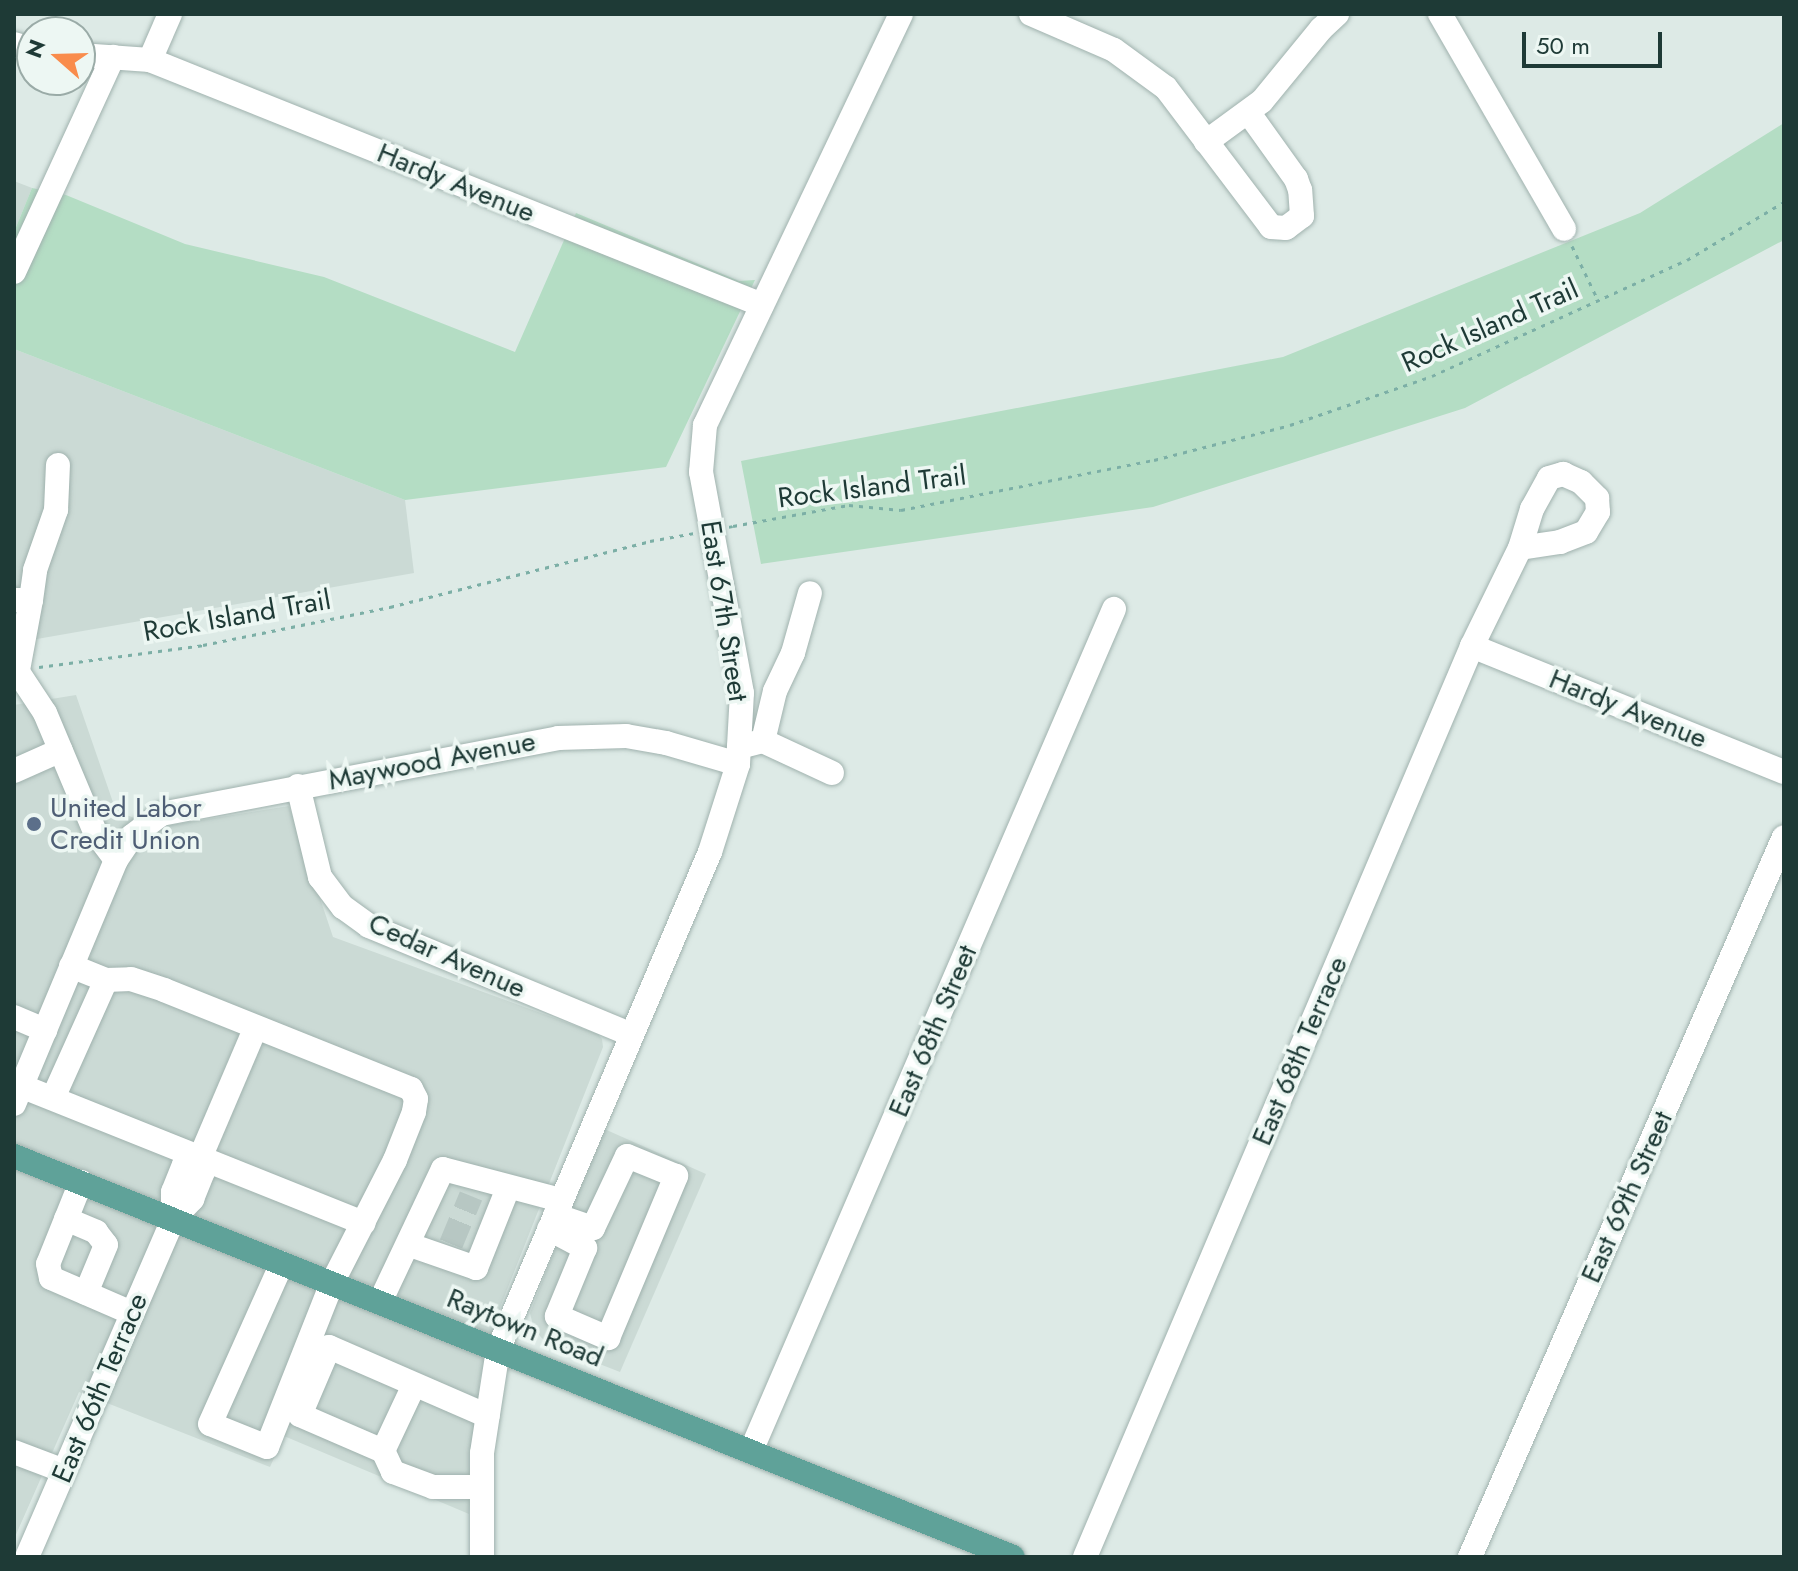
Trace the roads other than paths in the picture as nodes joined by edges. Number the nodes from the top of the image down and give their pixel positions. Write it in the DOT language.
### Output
graph roads {
  1 [pos="170,14"];
  2 [pos="1031,14"];
  3 [pos="1337,14"];
  4 [pos="1440,14"];
  5 [pos="897,15"];
  6 [pos="96,56"];
  7 [pos="113,57"];
  8 [pos="150,60"];
  9 [pos="1248,112"];
  10 [pos="1206,142"];
  11 [pos="1564,229"];
  12 [pos="14,272"];
  13 [pos="762,305"];
  14 [pos="58,465"];
  15 [pos="1520,548"];
  16 [pos="810,593"];
  17 [pos="22,600"];
  18 [pos="1114,609"];
  19 [pos="1472,646"];
  20 [pos="17,669"];
  21 [pos="763,741"];
  22 [pos="61,750"];
  23 [pos="739,756"];
  24 [pos="14,771"];
  25 [pos="1784,772"];
  26 [pos="832,773"];
  27 [pos="298,786"];
  28 [pos="1784,837"];
  29 [pos="116,860"];
  30 [pos="71,966"];
  31 [pos="106,980"];
  32 [pos="14,1017"];
  33 [pos="256,1027"];
  34 [pos="45,1030"];
  35 [pos="630,1034"];
  36 [pos="18,1095"];
  37 [pos="53,1098"];
  38 [pos="14,1156"];
  39 [pos="200,1158"];
  40 [pos="81,1182"];
  41 [pos="508,1188"];
  42 [pos="555,1215"];
  43 [pos="66,1219"];
  44 [pos="173,1219"];
  45 [pos="364,1223"];
  46 [pos="410,1245"];
  47 [pos="282,1263"];
  48 [pos="332,1283"];
  49 [pos="86,1293"];
  50 [pos="380,1302"];
  51 [pos="132,1313"];
  52 [pos="498,1350"];
  53 [pos="414,1385"];
  54 [pos="488,1416"];
  55 [pos="383,1451"];
  56 [pos="751,1451"];
  57 [pos="14,1452"];
  58 [pos="64,1471"];
  59 [pos="481,1487"];
  60 [pos="27,1557"];
  61 [pos="482,1557"];
  62 [pos="1013,1557"];
  63 [pos="1085,1557"];
  64 [pos="1470,1557"];
  1 -- 8 [label="street"];
  2 -- 10 [label="street"];
  3 -- 9 [label="street"];
  4 -- 11 [label="street"];
  5 -- 13 [label="street, East 67th Street"];
  6 -- 7 [label="street"];
  7 -- 8 [label="street, Hardy Avenue"];
  7 -- 12 [label="street"];
  8 -- 13 [label="street, Hardy Avenue"];
  9 -- 10 [label="street"];
  9 -- 10 [label="street"];
  13 -- 23 [label="street, East 67th Street"];
  14 -- 17 [label="street"];
  15 -- 19 [label="street, East 68th Terrace"];
  16 -- 21 [label="street"];
  17 -- 20 [label="street"];
  18 -- 56 [label="street, East 68th Street"];
  19 -- 25 [label="street, Hardy Avenue"];
  19 -- 63 [label="street, East 68th Terrace"];
  20 -- 22 [label="street"];
  21 -- 23 [label="street"];
  21 -- 26 [label="street"];
  22 -- 24 [label="street"];
  22 -- 29 [label="street"];
  23 -- 27 [label="street, Maywood Avenue"];
  23 -- 35 [label="street, East 67th Street"];
  27 -- 29 [label="street, Maywood Avenue"];
  27 -- 35 [label="street, Cedar Avenue"];
  28 -- 64 [label="street, East 69th Street"];
  29 -- 30 [label="street"];
  30 -- 31 [label="street"];
  30 -- 34 [label="street"];
  31 -- 33 [label="street"];
  31 -- 37 [label="street"];
  32 -- 34 [label="street"];
  33 -- 39 [label="street"];
  33 -- 45 [label="street"];
  34 -- 36 [label="street"];
  35 -- 42 [label="street, East 67th Street"];
  36 -- 37 [label="street"];
  37 -- 39 [label="street"];
  38 -- 40 [label="main road, Raytown Road"];
  39 -- 44 [label="street, East 66th Terrace"];
  39 -- 45 [label="street"];
  40 -- 43 [label="street"];
  40 -- 44 [label="main road, Raytown Road"];
  41 -- 42 [label="street"];
  41 -- 46 [label="street"];
  41 -- 46 [label="street"];
  42 -- 42 [label="street"];
  42 -- 52 [label="street, East 67th Street"];
  43 -- 49 [label="street"];
  43 -- 49 [label="street"];
  44 -- 47 [label="main road, Raytown Road"];
  44 -- 51 [label="street, East 66th Terrace"];
  45 -- 48 [label="street"];
  46 -- 50 [label="street"];
  47 -- 48 [label="main road, Raytown Road"];
  47 -- 48 [label="street"];
  48 -- 50 [label="main road, Raytown Road"];
  49 -- 51 [label="street"];
  50 -- 52 [label="main road, Raytown Road"];
  51 -- 58 [label="street, East 66th Terrace"];
  52 -- 54 [label="street, East 67th Street"];
  52 -- 56 [label="main road, Raytown Road"];
  53 -- 54 [label="street"];
  53 -- 55 [label="street"];
  53 -- 55 [label="street"];
  54 -- 59 [label="street, East 67th Street"];
  55 -- 59 [label="street"];
  56 -- 62 [label="main road, Raytown Road"];
  57 -- 58 [label="street"];
  58 -- 60 [label="street, East 66th Terrace"];
  59 -- 61 [label="street, East 67th Street"];
}
